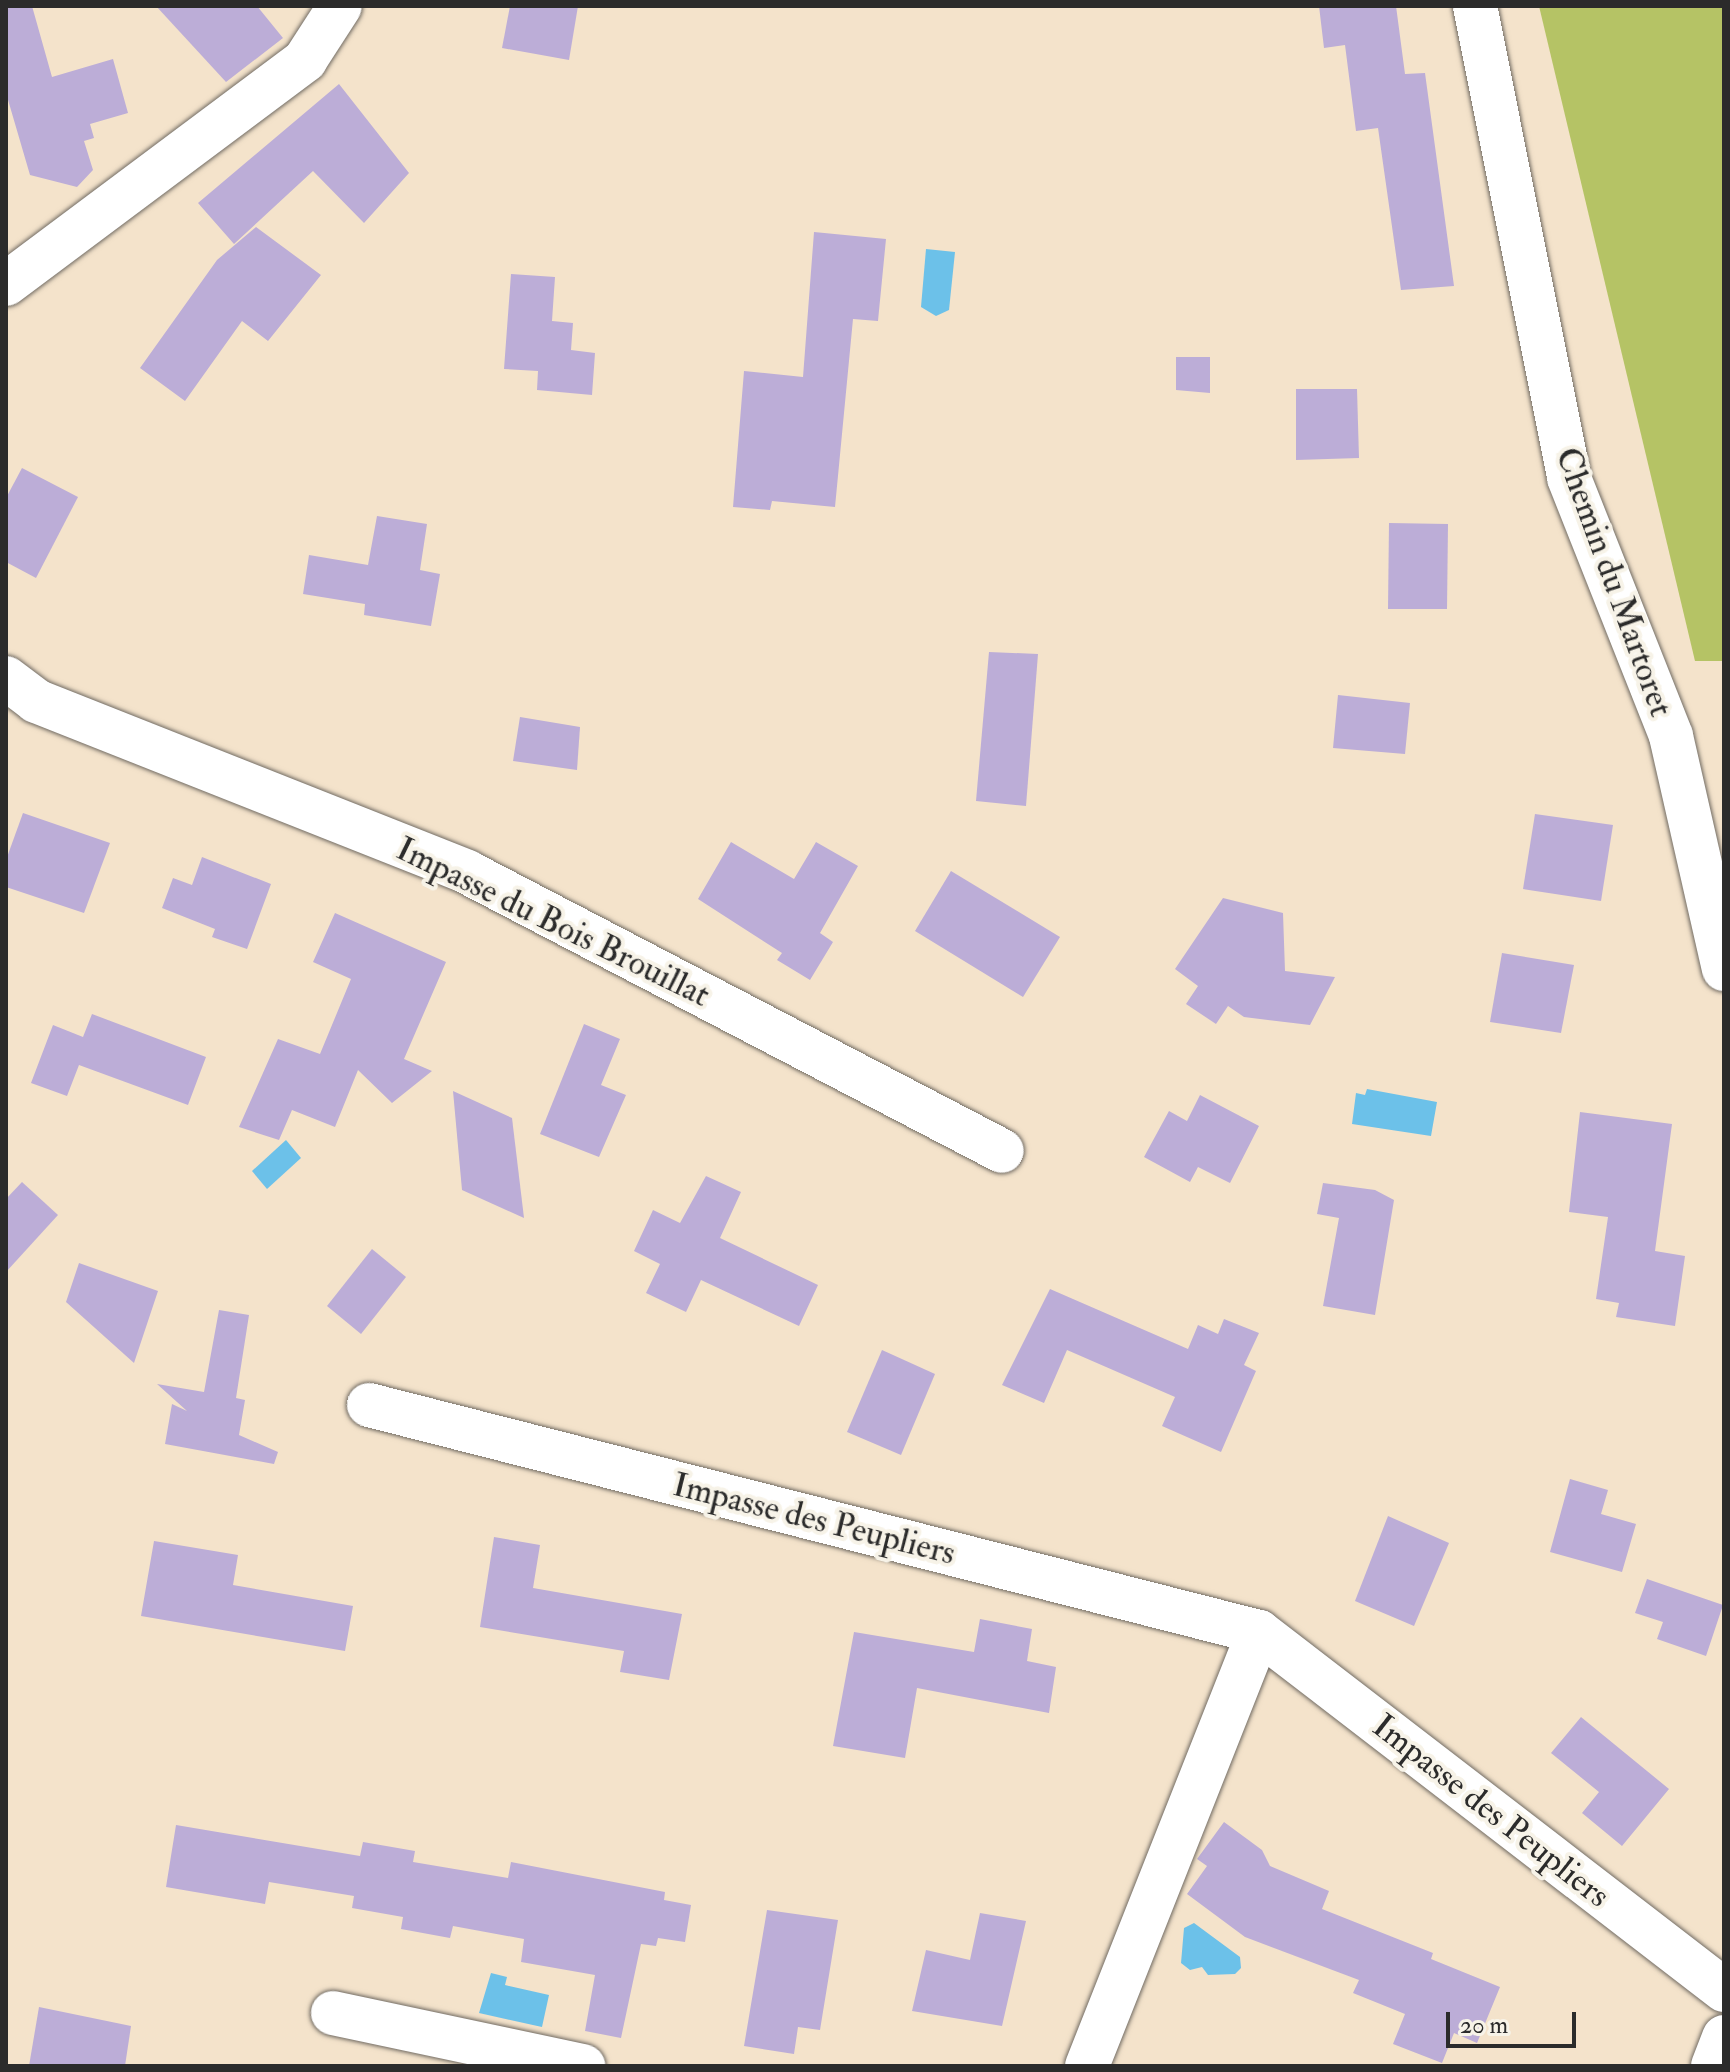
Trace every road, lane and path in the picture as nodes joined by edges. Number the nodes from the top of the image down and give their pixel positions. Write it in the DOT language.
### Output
graph roads {
  1 [pos="340,6"];
  2 [pos="1475,6"];
  3 [pos="6,284"];
  4 [pos="6,678"];
  5 [pos="1724,969"];
  6 [pos="1002,1151"];
  7 [pos="369,1405"];
  8 [pos="1259,1632"];
  9 [pos="1724,1990"];
  10 [pos="333,2013"];
  11 [pos="1724,2037"];
  12 [pos="583,2066"];
  13 [pos="1087,2066"];
  14 [pos="1713,2066"];
  1 -- 3 [label="street"];
  2 -- 5 [label="street, Chemin du Martoret"];
  4 -- 6 [label="street, Impasse du Bois Brouillat"];
  7 -- 8 [label="street, Impasse des Peupliers"];
  8 -- 9 [label="street, Impasse des Peupliers"];
  8 -- 13 [label="street"];
  10 -- 12 [label="street"];
  11 -- 14 [label="street"];
}
